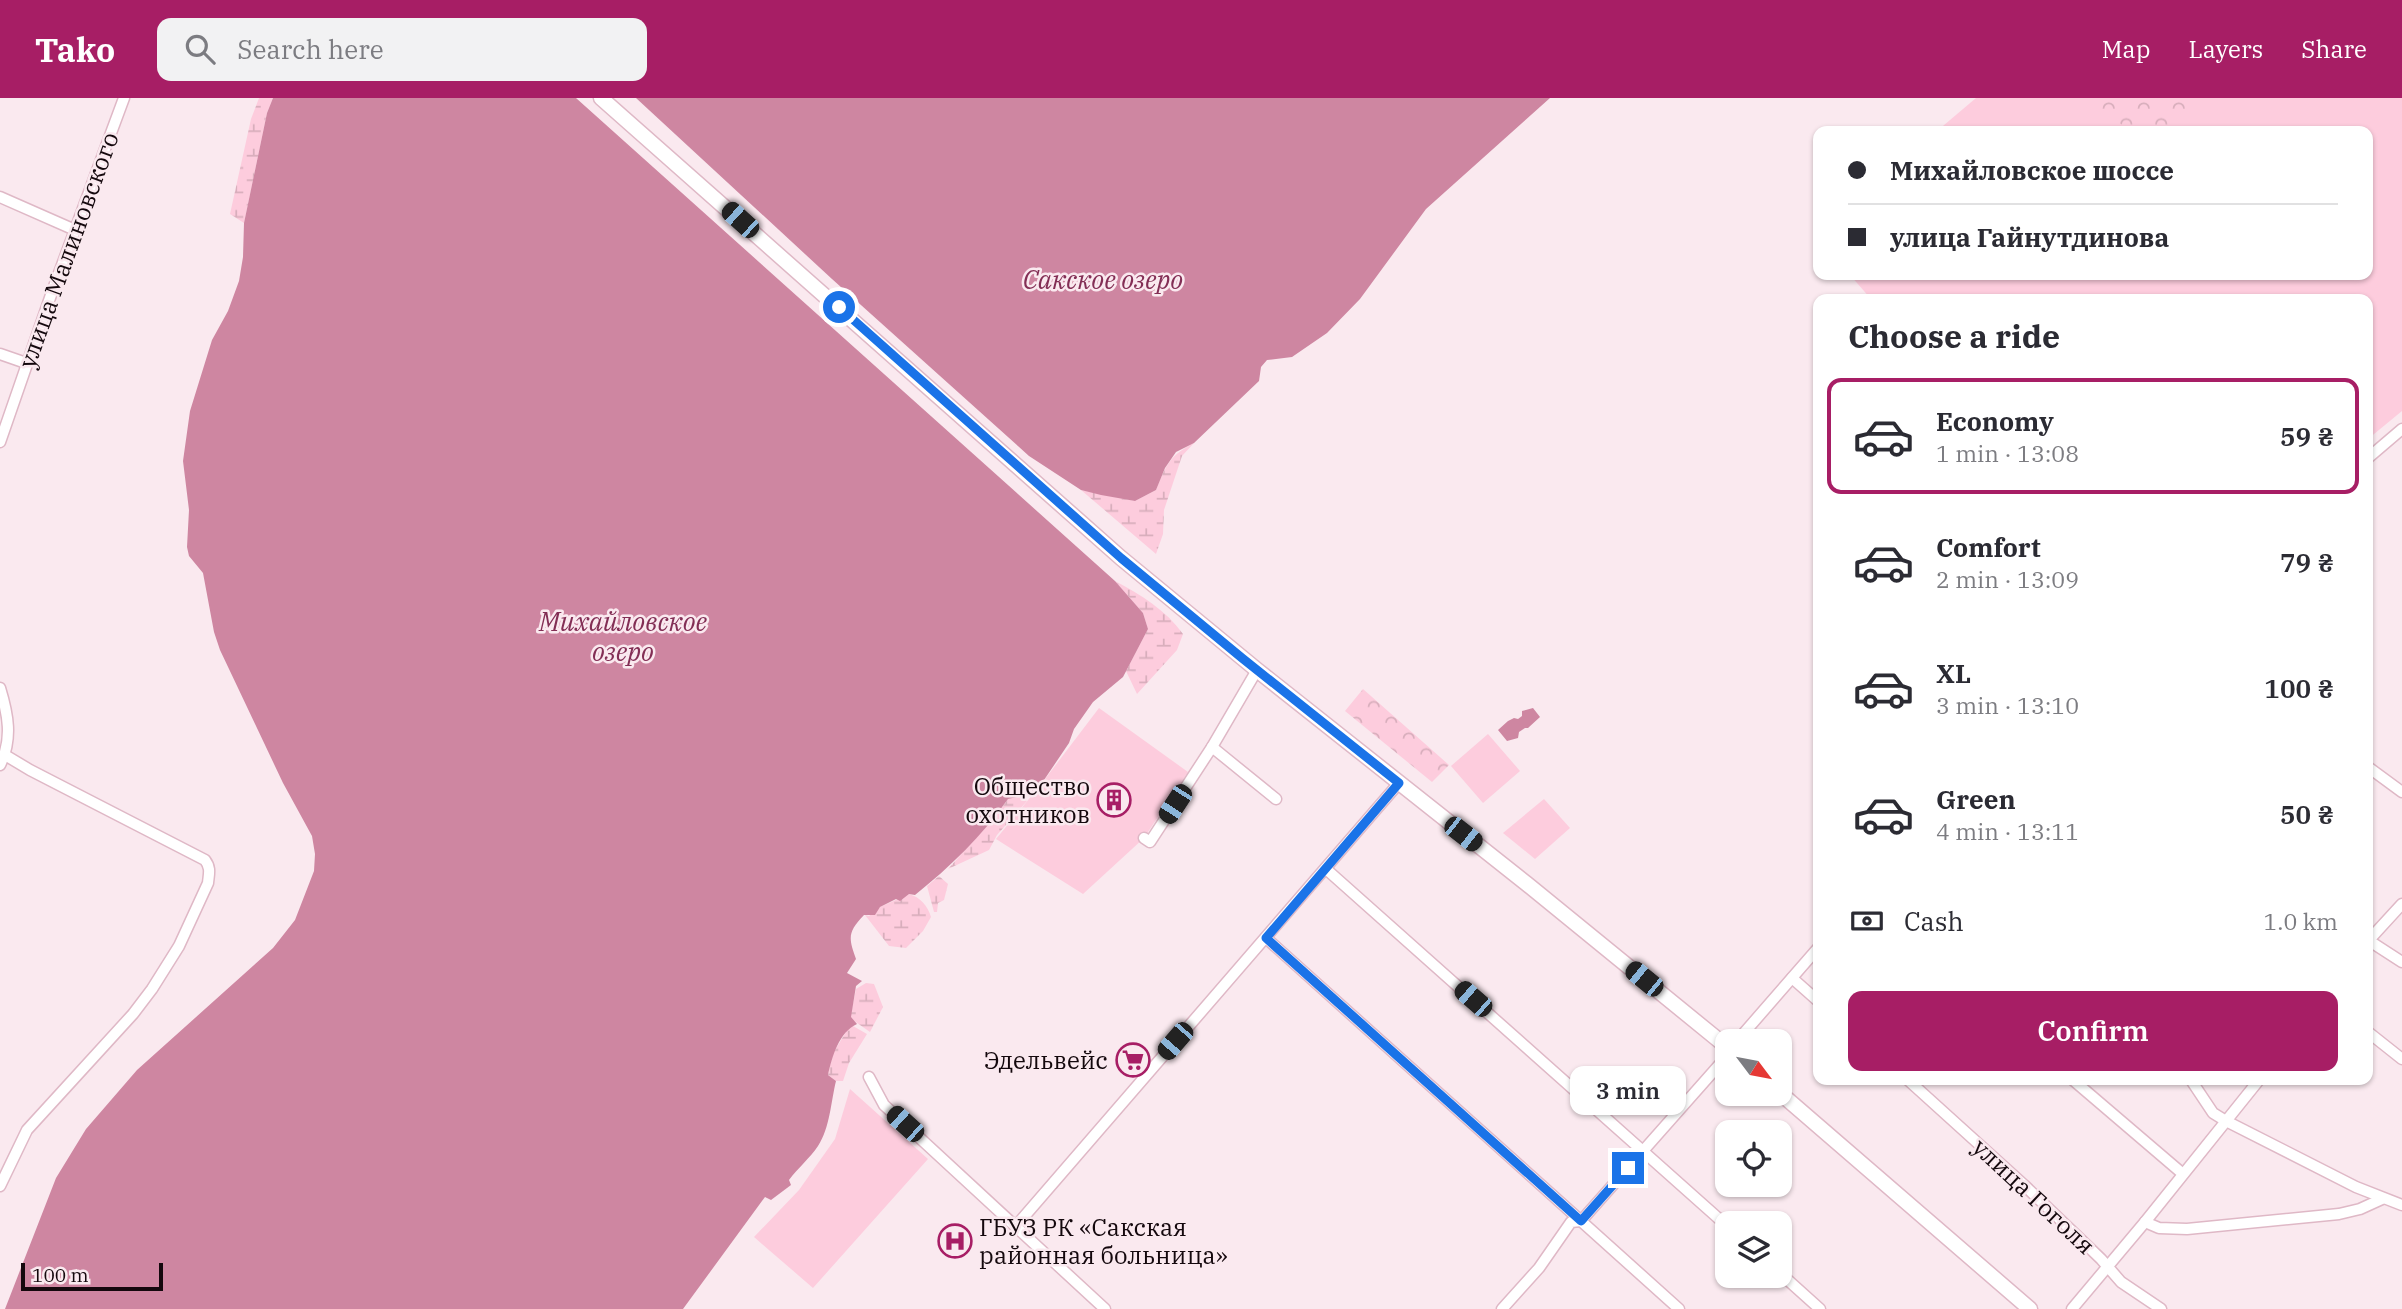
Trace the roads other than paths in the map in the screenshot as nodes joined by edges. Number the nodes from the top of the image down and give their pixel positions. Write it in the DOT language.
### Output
graph roads {
  1 [pos="124,98"];
  2 [pos="601,98"];
  3 [pos="0,197"];
  4 [pos="75,230"];
  5 [pos="0,354"];
  6 [pos="26,363"];
  7 [pos="2402,429"];
  8 [pos="0,442"];
  9 [pos="2373,454"];
  10 [pos="1257,670"];
  11 [pos="0,688"];
  12 [pos="3,708"];
  13 [pos="1212,747"];
  14 [pos="3,760"];
  15 [pos="2373,772"];
  16 [pos="1399,783"];
  17 [pos="2402,792"];
  18 [pos="1276,799"];
  19 [pos="1144,838"];
  20 [pos="1326,869"];
  21 [pos="2402,904"];
  22 [pos="2373,936"];
  23 [pos="1266,938"];
  24 [pos="2373,944"];
  25 [pos="1813,954"];
  26 [pos="2402,962"];
  27 [pos="1792,978"];
  28 [pos="1813,997"];
  29 [pos="1747,1029"];
  30 [pos="2373,1036"];
  31 [pos="1715,1037"];
  32 [pos="2402,1059"];
  33 [pos="1715,1070"];
  34 [pos="869,1077"];
  35 [pos="1914,1085"];
  36 [pos="2079,1085"];
  37 [pos="2194,1085"];
  38 [pos="2255,1085"];
  39 [pos="1792,1103"];
  40 [pos="2226,1121"];
  41 [pos="1644,1151"];
  42 [pos="2183,1174"];
  43 [pos="0,1186"];
  44 [pos="2382,1199"];
  45 [pos="2402,1205"];
  46 [pos="1715,1215"];
  47 [pos="1581,1221"];
  48 [pos="2146,1222"];
  49 [pos="1016,1226"];
  50 [pos="2107,1266"];
  51 [pos="1792,1284"];
  52 [pos="1105,1309"];
  53 [pos="1502,1309"];
  54 [pos="1679,1309"];
  55 [pos="1820,1309"];
  56 [pos="2030,1309"];
  57 [pos="2072,1309"];
  58 [pos="2161,1309"];
  1 -- 4 [label="street, улица Малиновского"];
  2 -- 10 [label="main road"];
  3 -- 4 [label="street"];
  4 -- 6 [label="street, улица Малиновского"];
  5 -- 6 [label="street"];
  6 -- 8 [label="street, улица Малиновского"];
  7 -- 9 [label="street"];
  10 -- 13 [label="street"];
  10 -- 16 [label="main road"];
  11 -- 12 [label="street"];
  12 -- 14 [label="street"];
  13 -- 18 [label="street"];
  13 -- 19 [label="street"];
  14 -- 43 [label="street"];
  15 -- 17 [label="street"];
  16 -- 20 [label="street"];
  16 -- 31 [label="main road"];
  20 -- 23 [label="street"];
  20 -- 41 [label="street"];
  21 -- 22 [label="street"];
  23 -- 47 [label="street"];
  23 -- 49 [label="street"];
  24 -- 26 [label="street"];
  25 -- 27 [label="street"];
  27 -- 28 [label="street"];
  27 -- 29 [label="street"];
  30 -- 32 [label="street"];
  33 -- 41 [label="street"];
  34 -- 49 [label="street"];
  35 -- 50 [label="street, улица Гоголя"];
  36 -- 42 [label="street"];
  37 -- 40 [label="street"];
  38 -- 40 [label="street"];
  39 -- 56 [label="main road"];
  40 -- 42 [label="street"];
  40 -- 44 [label="street"];
  41 -- 46 [label="street"];
  41 -- 47 [label="street"];
  42 -- 48 [label="street"];
  44 -- 45 [label="street"];
  44 -- 48 [label="street"];
  47 -- 53 [label="street"];
  47 -- 54 [label="street"];
  48 -- 50 [label="street"];
  49 -- 52 [label="street"];
  50 -- 57 [label="street"];
  50 -- 58 [label="street, улица Гоголя"];
  51 -- 55 [label="street"];
}
